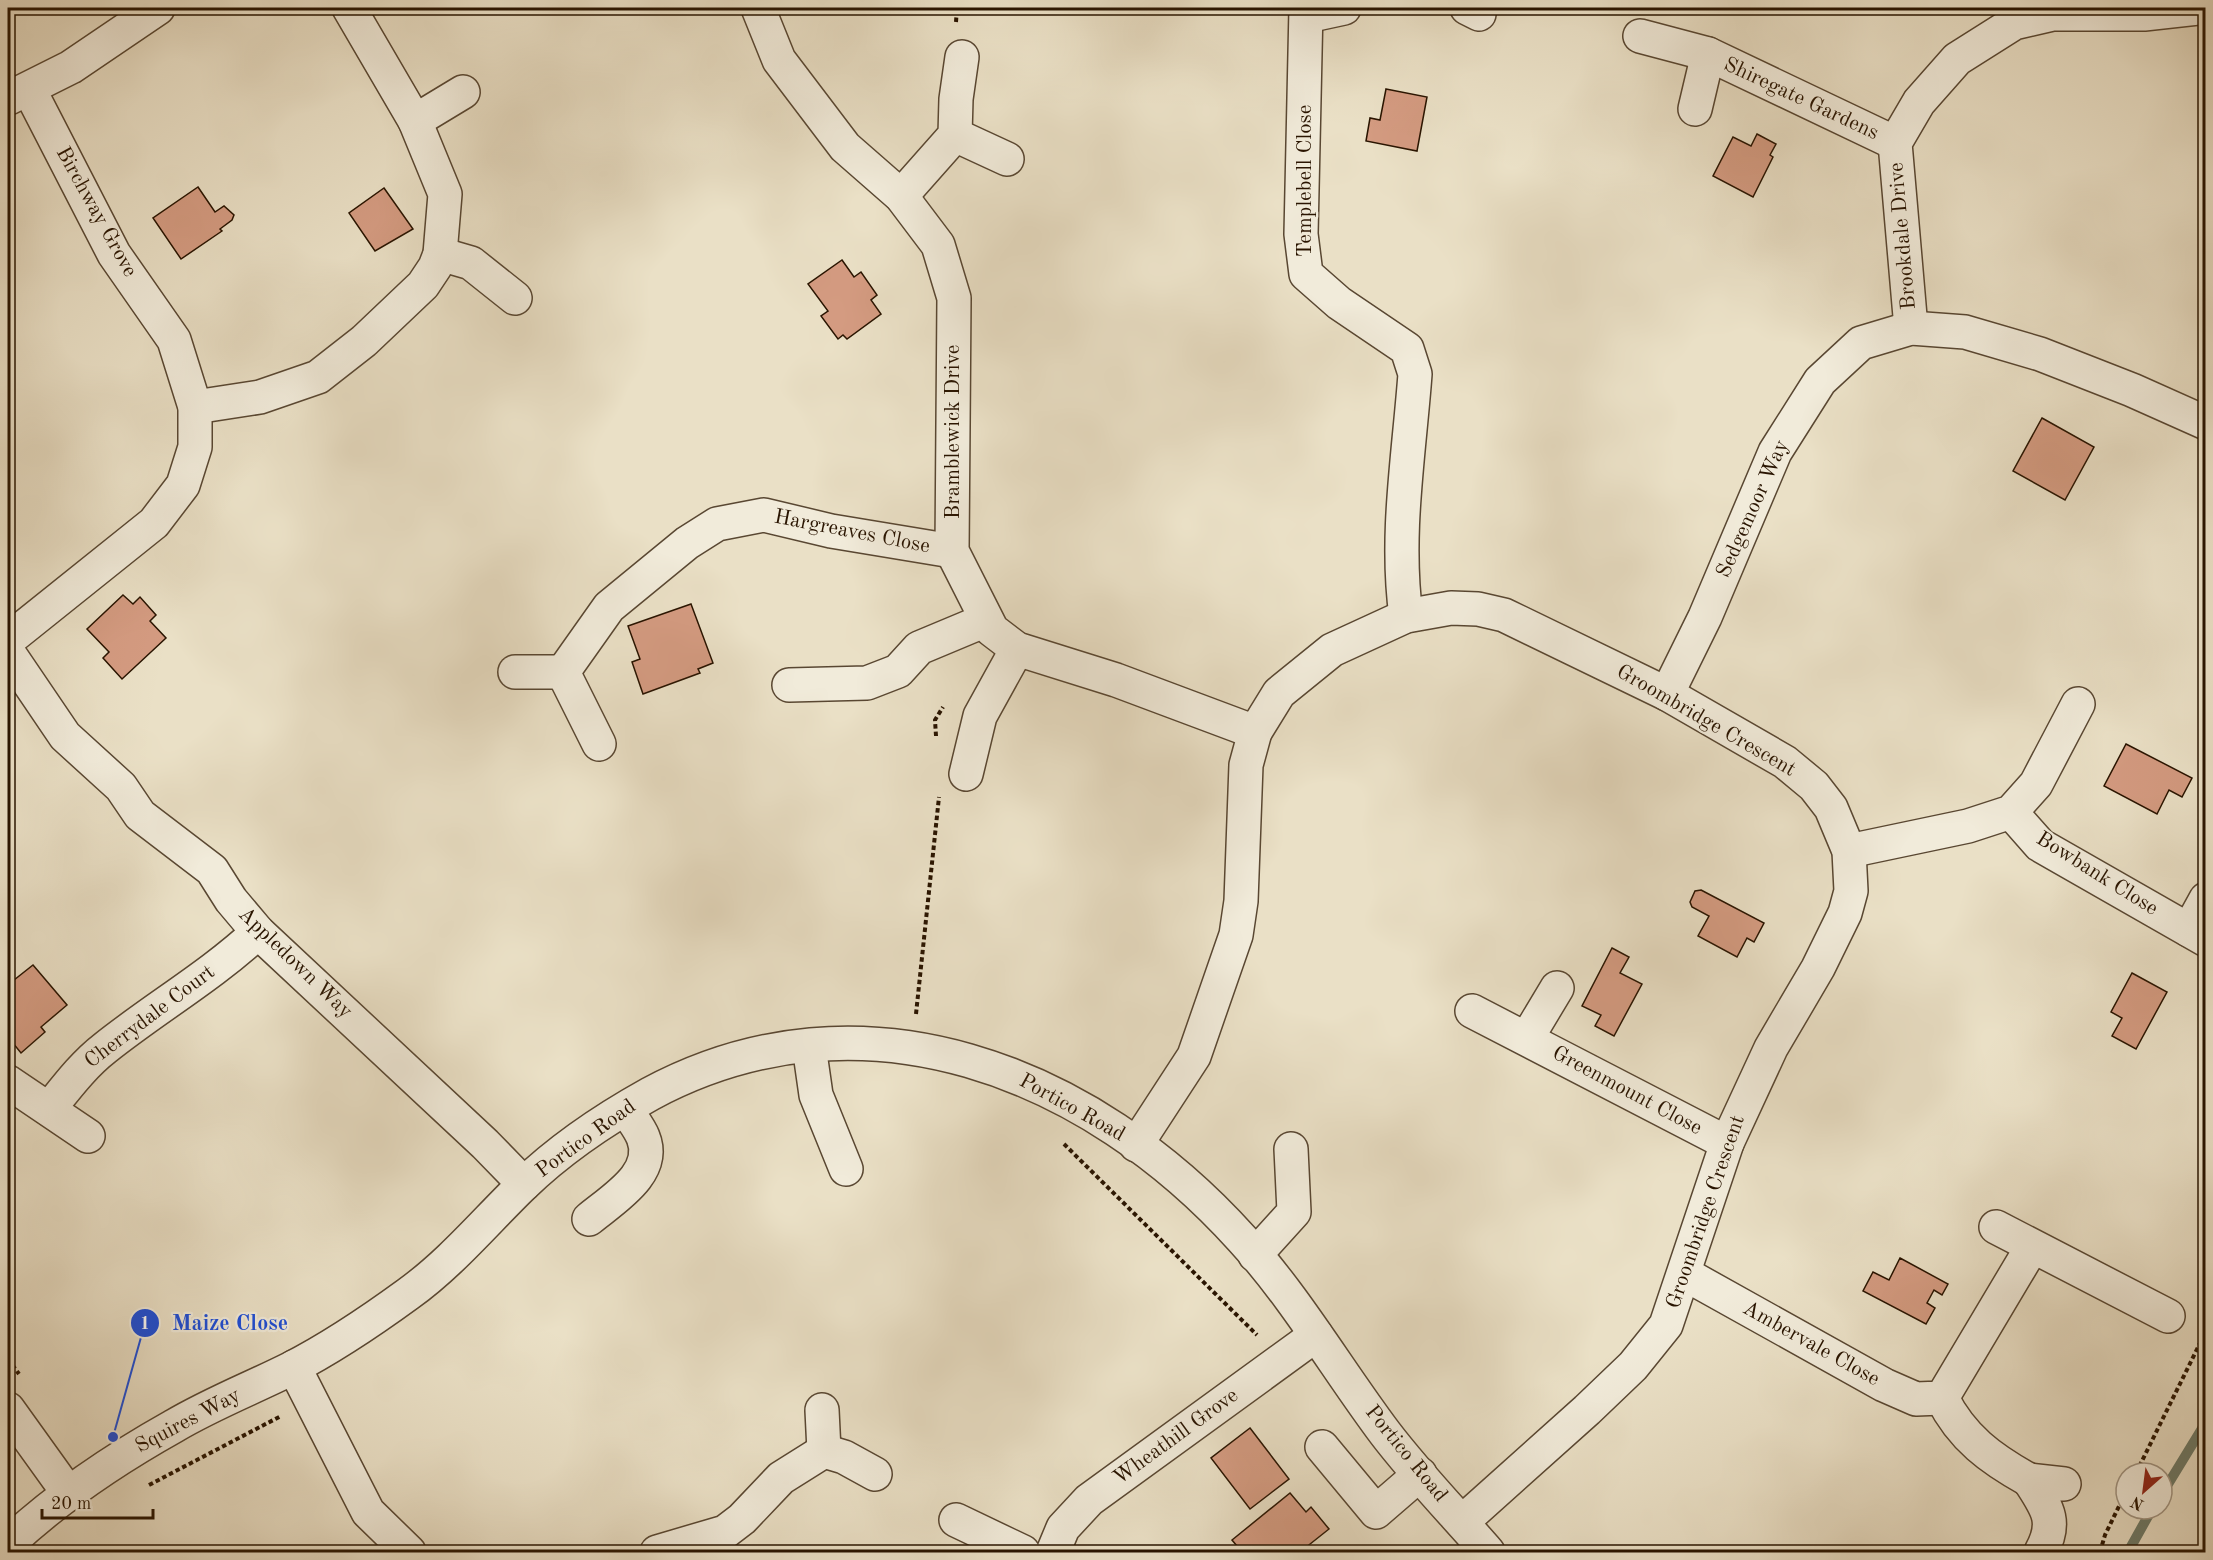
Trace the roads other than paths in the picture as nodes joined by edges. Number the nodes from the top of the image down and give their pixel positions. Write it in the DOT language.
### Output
graph roads {
  1 [pos="158,8"];
  2 [pos="349,8"];
  3 [pos="758,8"];
  4 [pos="1344,8"];
  5 [pos="2198,8"];
  6 [pos="2053,10"];
  7 [pos="1306,12"];
  8 [pos="1640,36"];
  9 [pos="1708,54"];
  10 [pos="962,57"];
  11 [pos="463,92"];
  12 [pos="18,94"];
  13 [pos="1695,109"];
  14 [pos="415,121"];
  15 [pos="955,135"];
  16 [pos="1895,143"];
  17 [pos="1007,159"];
  18 [pos="901,196"];
  19 [pos="440,254"];
  20 [pos="515,298"];
  21 [pos="1911,327"];
  22 [pos="195,407"];
  23 [pos="2205,423"];
  24 [pos="952,551"];
  25 [pos="1406,616"];
  26 [pos="986,620"];
  27 [pos="8,640"];
  28 [pos="1017,649"];
  29 [pos="8,652"];
  30 [pos="515,672"];
  31 [pos="563,672"];
  32 [pos="789,685"];
  33 [pos="1667,694"];
  34 [pos="2078,704"];
  35 [pos="1255,732"];
  36 [pos="599,744"];
  37 [pos="966,774"];
  38 [pos="2011,812"];
  39 [pos="1849,851"];
  40 [pos="2205,899"];
  41 [pos="258,932"];
  42 [pos="2197,935"];
  43 [pos="1557,988"];
  44 [pos="1472,1011"];
  45 [pos="1527,1038"];
  46 [pos="809,1046"];
  47 [pos="8,1082"];
  48 [pos="49,1109"];
  49 [pos="626,1109"];
  50 [pos="88,1136"];
  51 [pos="1727,1143"];
  52 [pos="1136,1144"];
  53 [pos="1291,1149"];
  54 [pos="846,1169"];
  55 [pos="524,1184"];
  56 [pos="589,1219"];
  57 [pos="1996,1227"];
  58 [pos="2032,1247"];
  59 [pos="1255,1255"];
  60 [pos="1685,1274"];
  61 [pos="379,1315"];
  62 [pos="2168,1317"];
  63 [pos="1316,1335"];
  64 [pos="294,1367"];
  65 [pos="1942,1398"];
  66 [pos="8,1409"];
  67 [pos="822,1410"];
  68 [pos="1322,1447"];
  69 [pos="824,1450"];
  70 [pos="875,1474"];
  71 [pos="1420,1474"];
  72 [pos="2029,1480"];
  73 [pos="2064,1484"];
  74 [pos="69,1494"];
  75 [pos="956,1520"];
  76 [pos="1462,1522"];
  77 [pos="8,1544"];
  78 [pos="409,1552"];
  79 [pos="657,1552"];
  80 [pos="1023,1552"];
  81 [pos="1053,1552"];
  82 [pos="1488,1552"];
  83 [pos="2041,1552"];
  1 -- 12 [label="street, Birchway Grove"];
  2 -- 14 [label="street"];
  3 -- 18 [label="street, Bramblewick Drive"];
  4 -- 7 [label="street, Templebell Close"];
  5 -- 6 [label="street, Brookdale Drive"];
  6 -- 16 [label="street, Brookdale Drive"];
  7 -- 25 [label="street, Templebell Close"];
  8 -- 9 [label="street, Shiregate Gardens"];
  9 -- 13 [label="street, Shiregate Gardens"];
  9 -- 16 [label="street, Shiregate Gardens"];
  10 -- 15 [label="street"];
  11 -- 14 [label="street"];
  12 -- 22 [label="street, Birchway Grove"];
  14 -- 19 [label="street"];
  15 -- 17 [label="street"];
  15 -- 18 [label="street"];
  16 -- 21 [label="street, Brookdale Drive"];
  18 -- 24 [label="street, Bramblewick Drive"];
  19 -- 20 [label="street"];
  19 -- 22 [label="street"];
  21 -- 23 [label="street, Sedgemoor Way"];
  21 -- 33 [label="street, Sedgemoor Way"];
  22 -- 27 [label="street, Birchway Grove"];
  24 -- 26 [label="street, Bramblewick Drive"];
  24 -- 31 [label="street, Hargreaves Close"];
  25 -- 33 [label="street, Groombridge Crescent"];
  25 -- 35 [label="street, Groombridge Crescent"];
  26 -- 28 [label="street, Bramblewick Drive"];
  26 -- 32 [label="street"];
  28 -- 35 [label="street, Bramblewick Drive"];
  28 -- 37 [label="street"];
  29 -- 41 [label="street, Appledown Way"];
  30 -- 31 [label="street"];
  31 -- 36 [label="street"];
  33 -- 39 [label="street, Groombridge Crescent"];
  34 -- 38 [label="street"];
  35 -- 52 [label="street, Groombridge Crescent"];
  38 -- 39 [label="street"];
  38 -- 42 [label="street, Bowbank Close"];
  39 -- 51 [label="street, Groombridge Crescent"];
  40 -- 42 [label="street, Bowbank Close"];
  41 -- 48 [label="street, Cherrydale Court"];
  41 -- 55 [label="street, Appledown Way"];
  43 -- 45 [label="street, Greenmount Close"];
  44 -- 45 [label="street, Greenmount Close"];
  45 -- 51 [label="street, Greenmount Close"];
  46 -- 49 [label="street, Portico Road"];
  46 -- 52 [label="street, Portico Road"];
  46 -- 54 [label="street"];
  47 -- 48 [label="street"];
  48 -- 50 [label="street"];
  49 -- 55 [label="street, Portico Road"];
  49 -- 56 [label="street"];
  51 -- 60 [label="street, Groombridge Crescent"];
  52 -- 59 [label="street, Portico Road"];
  53 -- 59 [label="street"];
  55 -- 61 [label="street, Portico Road"];
  57 -- 58 [label="street"];
  58 -- 62 [label="street"];
  58 -- 65 [label="street"];
  59 -- 63 [label="street, Portico Road"];
  60 -- 65 [label="street, Ambervale Close"];
  60 -- 76 [label="street, Groombridge Crescent"];
  61 -- 64 [label="street, Squires Way"];
  63 -- 71 [label="street, Portico Road"];
  63 -- 81 [label="street, Wheathill Grove"];
  64 -- 74 [label="street, Squires Way"];
  64 -- 78 [label="street"];
  65 -- 72 [label="street"];
  66 -- 74 [label="street"];
  67 -- 69 [label="street"];
  68 -- 71 [label="street"];
  69 -- 70 [label="street"];
  69 -- 79 [label="street"];
  71 -- 76 [label="street, Portico Road"];
  72 -- 73 [label="street"];
  72 -- 83 [label="street"];
  74 -- 77 [label="street, Squires Way"];
  75 -- 80 [label="street"];
  76 -- 82 [label="street, Portico Road"];
}
